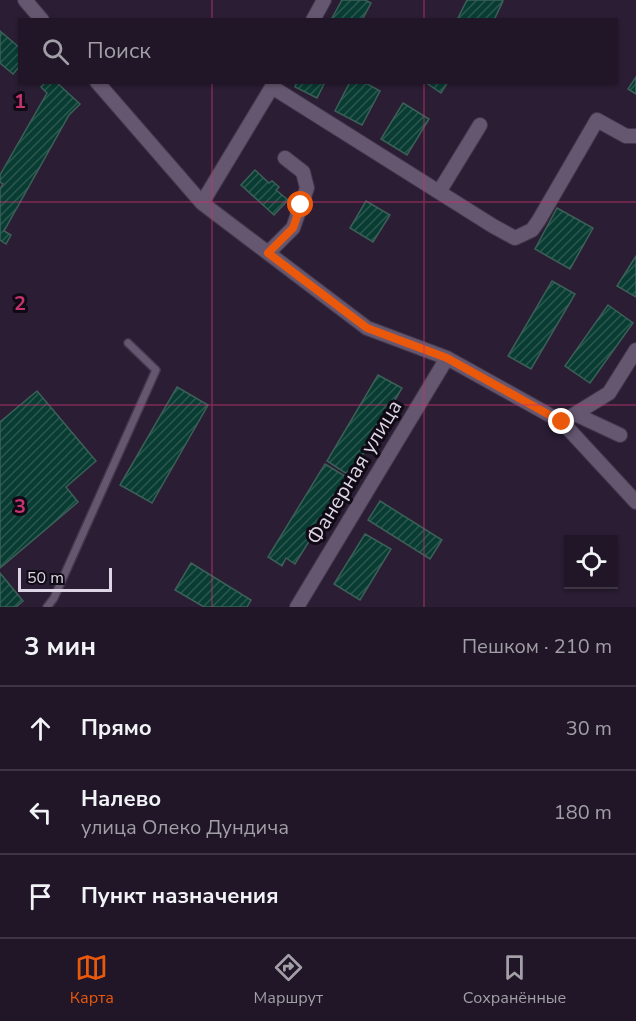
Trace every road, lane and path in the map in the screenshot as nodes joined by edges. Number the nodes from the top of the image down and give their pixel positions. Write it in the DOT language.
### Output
graph roads {
  1 [pos="25,0"];
  2 [pos="324,0"];
  3 [pos="40,18"];
  4 [pos="314,18"];
  5 [pos="99,84"];
  6 [pos="273,85"];
  7 [pos="480,126"];
  8 [pos="636,136"];
  9 [pos="285,158"];
  10 [pos="440,192"];
  11 [pos="202,203"];
  12 [pos="268,253"];
  13 [pos="128,343"];
  14 [pos="636,350"];
  15 [pos="447,358"];
  16 [pos="575,414"];
  17 [pos="562,422"];
  18 [pos="621,435"];
  19 [pos="636,502"];
  20 [pos="47,607"];
  21 [pos="297,607"];
  1 -- 3 [label="street"];
  2 -- 4 [label="street"];
  5 -- 11 [label="street"];
  6 -- 10 [label="street"];
  6 -- 11 [label="street"];
  7 -- 10 [label="street"];
  8 -- 10 [label="street"];
  9 -- 12 [label="street"];
  11 -- 12 [label="street"];
  12 -- 15 [label="street"];
  13 -- 20 [label="lane"];
  14 -- 16 [label="street"];
  15 -- 17 [label="street"];
  15 -- 21 [label="street, Фанерная улица"];
  16 -- 17 [label="street"];
  16 -- 18 [label="street"];
  17 -- 19 [label="street"];
}
